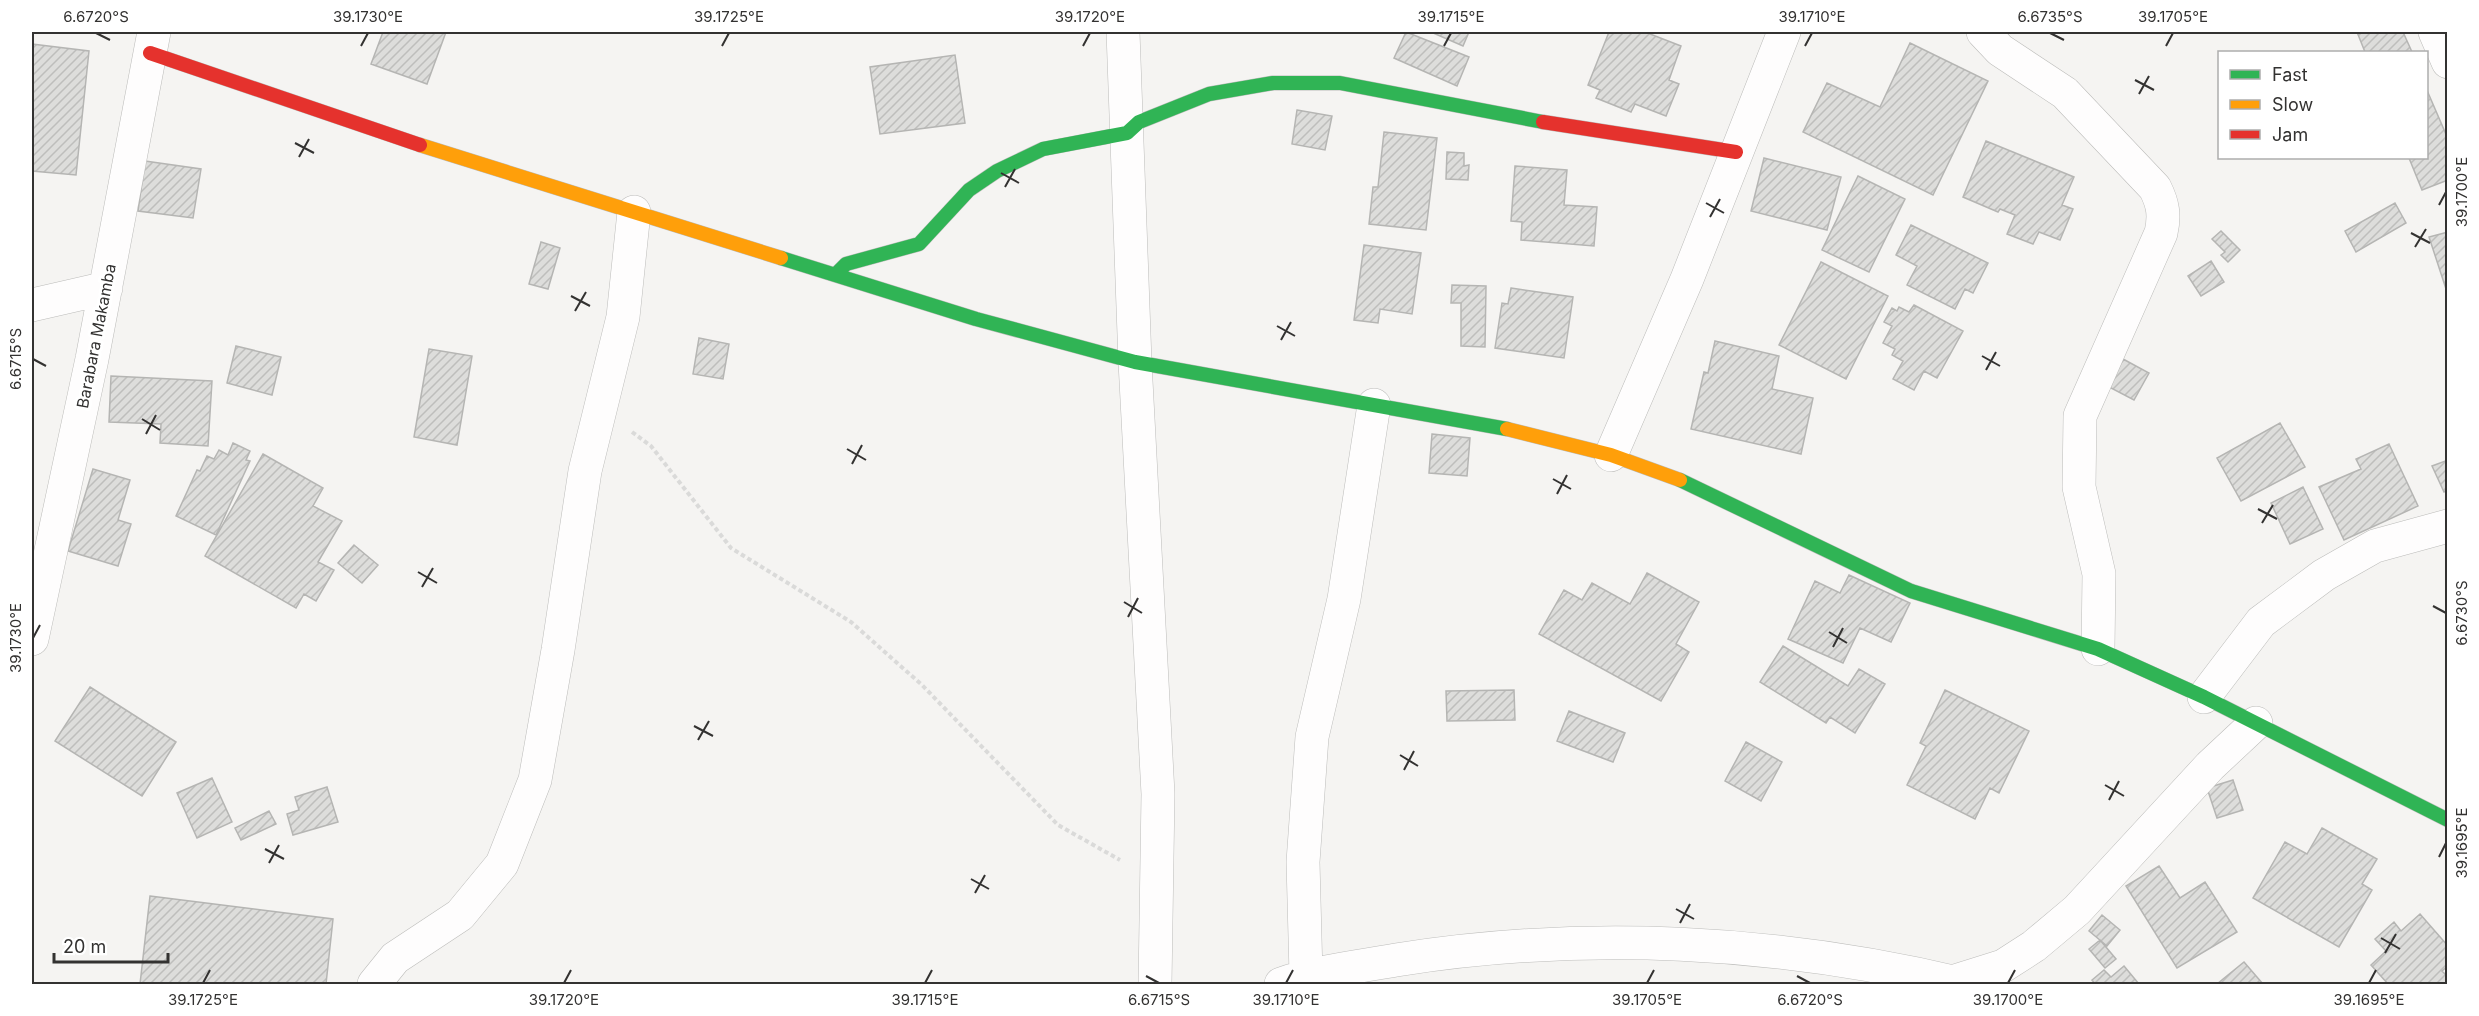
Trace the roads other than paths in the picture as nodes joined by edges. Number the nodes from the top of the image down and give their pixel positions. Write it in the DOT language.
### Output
graph roads {
  1 [pos="1124,32"];
  2 [pos="1784,32"];
  3 [pos="1983,32"];
  4 [pos="2435,32"];
  5 [pos="152,42"];
  6 [pos="2448,62"];
  7 [pos="1127,134"];
  8 [pos="1736,152"];
  9 [pos="634,212"];
  10 [pos="836,274"];
  11 [pos="106,288"];
  12 [pos="32,304"];
  13 [pos="1134,362"];
  14 [pos="1374,405"];
  15 [pos="1611,455"];
  16 [pos="2448,526"];
  17 [pos="32,639"];
  18 [pos="2098,649"];
  19 [pos="2204,697"];
  20 [pos="2256,723"];
  21 [pos="2448,820"];
  22 [pos="1293,980"];
  23 [pos="1957,983"];
  24 [pos="374,984"];
  25 [pos="1155,984"];
  1 -- 7 [label="street"];
  2 -- 8 [label="street"];
  3 -- 18 [label="street"];
  4 -- 6 [label="street"];
  5 -- 9 [label="street"];
  5 -- 11 [label="street, Barabara Makamba"];
  7 -- 8 [label="street"];
  7 -- 10 [label="street"];
  7 -- 13 [label="street"];
  8 -- 15 [label="street"];
  9 -- 10 [label="street"];
  9 -- 24 [label="street"];
  10 -- 13 [label="street"];
  11 -- 12 [label="street"];
  11 -- 17 [label="street, Barabara Makamba"];
  13 -- 14 [label="street"];
  13 -- 25 [label="street"];
  14 -- 15 [label="street"];
  14 -- 22 [label="street"];
  15 -- 18 [label="street"];
  16 -- 19 [label="street"];
  18 -- 19 [label="street"];
  19 -- 20 [label="street"];
  20 -- 21 [label="street"];
  20 -- 23 [label="street"];
  22 -- 23 [label="street"];
}
